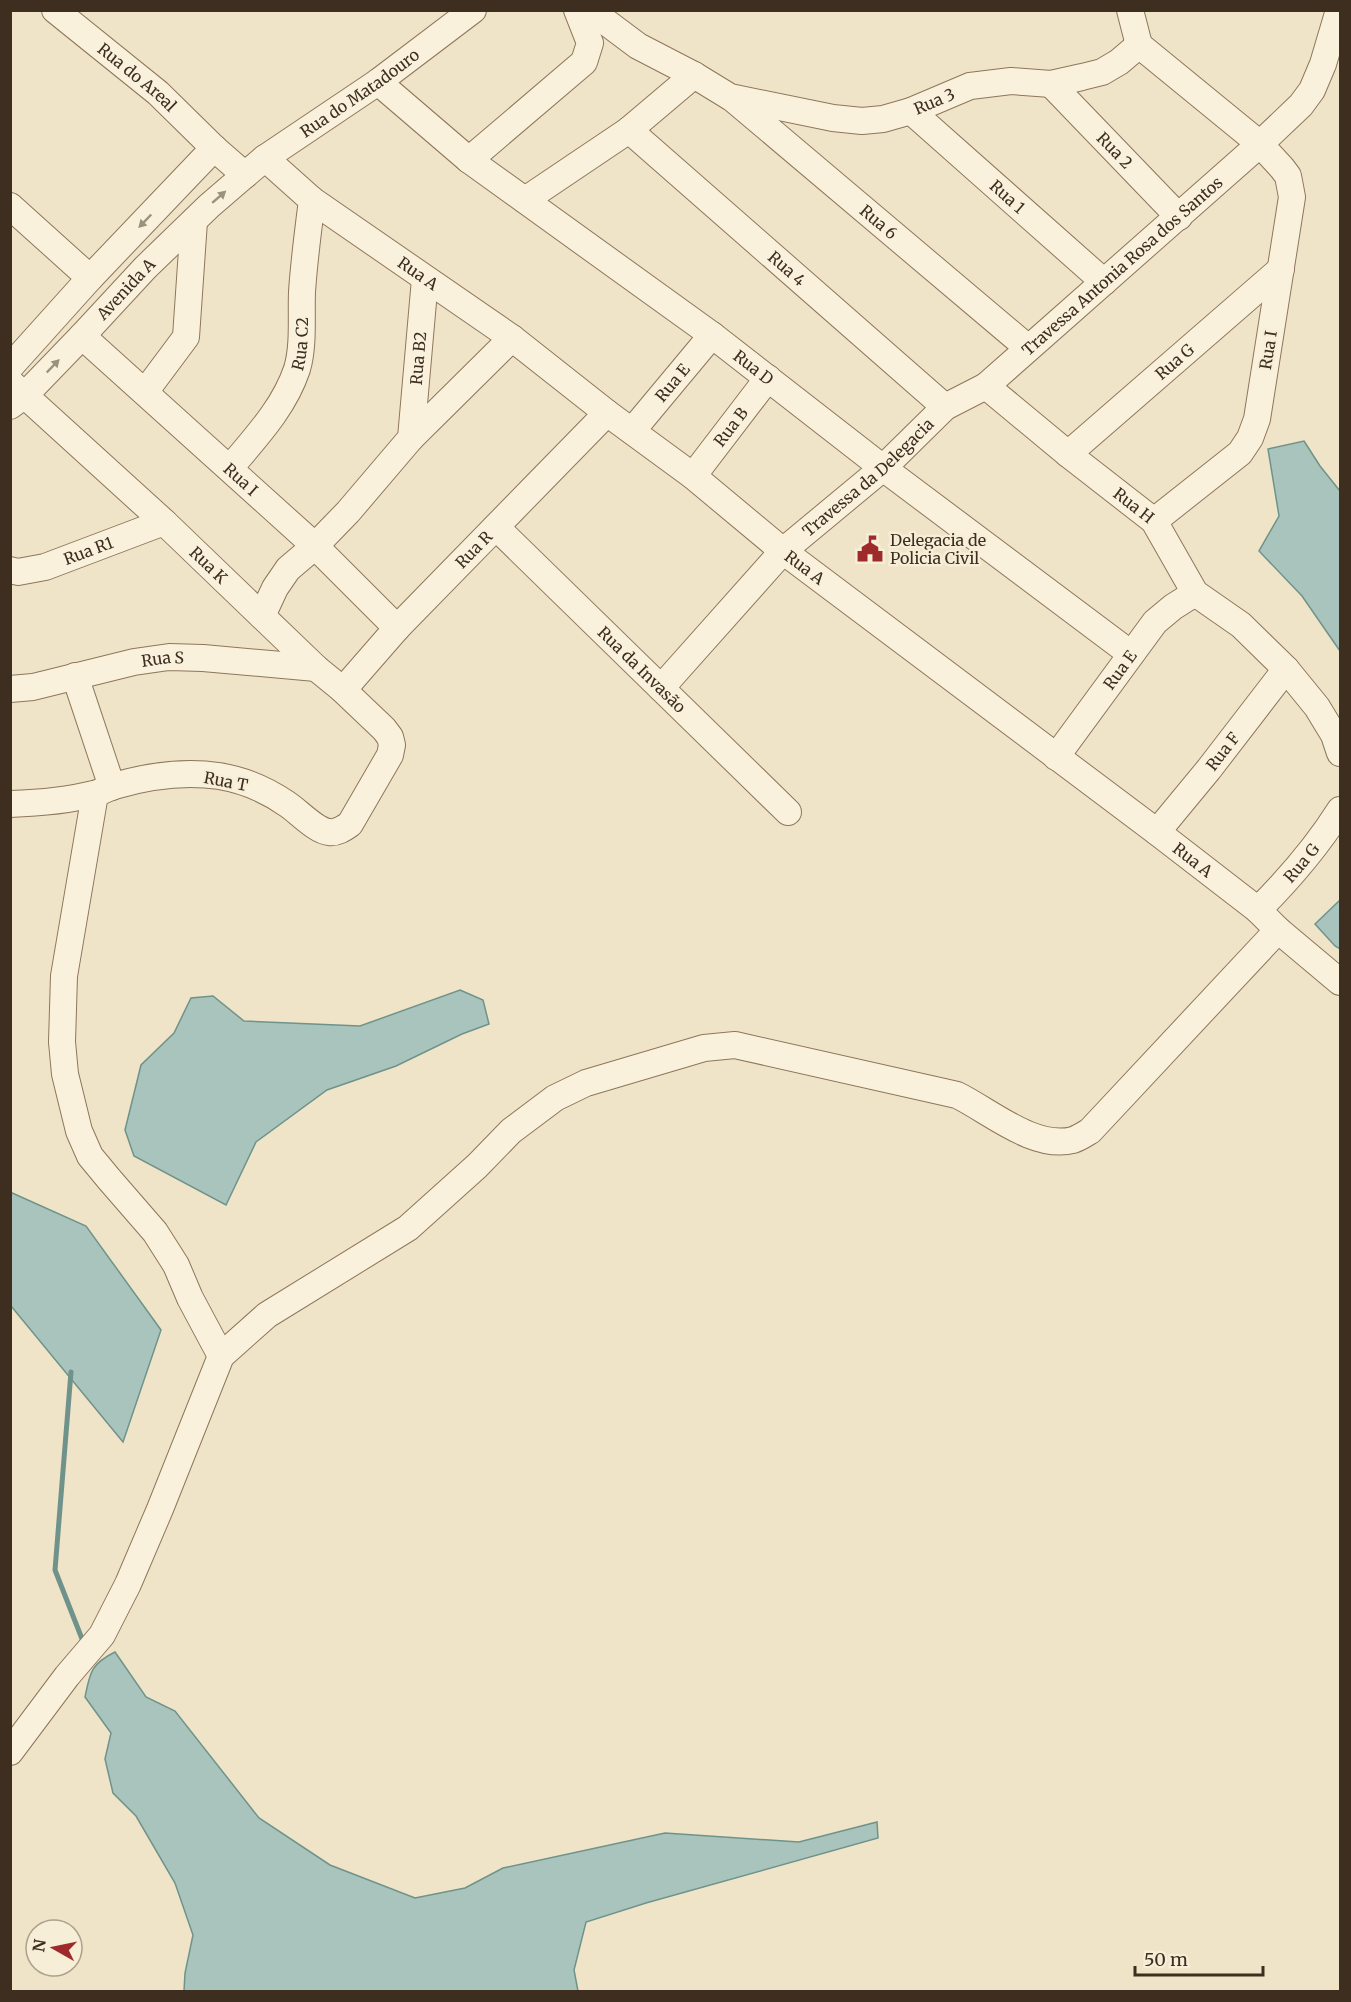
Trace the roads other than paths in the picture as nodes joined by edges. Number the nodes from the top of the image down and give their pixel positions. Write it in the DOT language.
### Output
graph roads {
  1 [pos="56,10"];
  2 [pos="472,10"];
  3 [pos="577,10"];
  4 [pos="590,10"];
  5 [pos="1130,10"];
  6 [pos="1338,10"];
  7 [pos="1139,45"];
  8 [pos="694,75"];
  9 [pos="378,82"];
  10 [pos="1051,84"];
  11 [pos="730,97"];
  12 [pos="911,111"];
  13 [pos="629,129"];
  14 [pos="1260,144"];
  15 [pos="214,148"];
  16 [pos="266,158"];
  17 [pos="470,160"];
  18 [pos="245,175"];
  19 [pos="312,200"];
  20 [pos="525,200"];
  21 [pos="10,206"];
  22 [pos="1179,217"];
  23 [pos="194,221"];
  24 [pos="1281,269"];
  25 [pos="90,278"];
  26 [pos="425,279"];
  27 [pos="1104,282"];
  28 [pos="712,335"];
  29 [pos="82,336"];
  30 [pos="512,338"];
  31 [pos="1028,348"];
  32 [pos="10,368"];
  33 [pos="768,378"];
  34 [pos="986,386"];
  35 [pos="145,392"];
  36 [pos="15,394"];
  37 [pos="945,407"];
  38 [pos="607,413"];
  39 [pos="632,431"];
  40 [pos="411,438"];
  41 [pos="1068,454"];
  42 [pos="230,468"];
  43 [pos="883,468"];
  44 [pos="693,476"];
  45 [pos="1154,521"];
  46 [pos="164,522"];
  47 [pos="495,527"];
  48 [pos="315,546"];
  49 [pos="783,551"];
  50 [pos="10,570"];
  51 [pos="1195,594"];
  52 [pos="262,616"];
  53 [pos="397,628"];
  54 [pos="1131,654"];
  55 [pos="316,668"];
  56 [pos="1286,669"];
  57 [pos="75,676"];
  58 [pos="661,688"];
  59 [pos="10,689"];
  60 [pos="343,690"];
  61 [pos="1341,753"];
  62 [pos="390,755"];
  63 [pos="1056,757"];
  64 [pos="103,790"];
  65 [pos="10,804"];
  66 [pos="1341,810"];
  67 [pos="788,812"];
  68 [pos="1157,832"];
  69 [pos="1258,910"];
  70 [pos="1278,930"];
  71 [pos="1341,982"];
  72 [pos="220,1356"];
  73 [pos="10,1752"];
  1 -- 15 [label="street, Rua do Areal"];
  2 -- 9 [label="street, Rua do Matadouro"];
  3 -- 17 [label="street"];
  4 -- 8 [label="street, Rua 3"];
  5 -- 7 [label="street"];
  6 -- 14 [label="street, Travessa Antonia Rosa dos Santos"];
  7 -- 10 [label="street, Rua 3"];
  7 -- 14 [label="street"];
  8 -- 11 [label="street, Rua 3"];
  8 -- 13 [label="street"];
  9 -- 16 [label="street, Rua do Matadouro"];
  9 -- 17 [label="street, Rua D"];
  10 -- 12 [label="street, Rua 3"];
  10 -- 22 [label="street, Rua 2"];
  11 -- 12 [label="street, Rua 3"];
  11 -- 31 [label="street, Rua 6"];
  12 -- 27 [label="street, Rua 1"];
  13 -- 20 [label="street"];
  13 -- 37 [label="street, Rua 4"];
  14 -- 22 [label="street, Travessa Antonia Rosa dos Santos"];
  14 -- 24 [label="street, Rua I"];
  15 -- 18 [label="street, Rua do Areal"];
  15 -- 25 [label="street, Avenida A, one-way"];
  16 -- 18 [label="street, Rua do Matadouro"];
  16 -- 19 [label="street, Rua A"];
  17 -- 20 [label="street, Rua D"];
  23 -- 18 [label="street, Avenida A, one-way"];
  19 -- 26 [label="street, Rua A"];
  19 -- 42 [label="street, Rua C2"];
  20 -- 28 [label="street, Rua D"];
  21 -- 25 [label="street"];
  22 -- 27 [label="street, Travessa Antonia Rosa dos Santos"];
  23 -- 29 [label="street, Avenida A"];
  23 -- 35 [label="street"];
  24 -- 41 [label="street, Rua G"];
  24 -- 45 [label="street, Rua I"];
  25 -- 32 [label="street, Avenida A"];
  26 -- 30 [label="street, Rua A"];
  26 -- 40 [label="street, Rua B2"];
  27 -- 31 [label="street, Travessa Antonia Rosa dos Santos"];
  28 -- 33 [label="street, Rua D"];
  28 -- 39 [label="street, Rua E"];
  29 -- 35 [label="street, Rua I"];
  36 -- 29 [label="street, Avenida A, one-way"];
  30 -- 38 [label="street, Rua A"];
  30 -- 40 [label="street"];
  31 -- 34 [label="street, Travessa Antonia Rosa dos Santos"];
  33 -- 43 [label="street, Rua D"];
  33 -- 44 [label="street, Rua B"];
  34 -- 37 [label="street, Travessa da Delegacia"];
  34 -- 41 [label="street, Rua H"];
  35 -- 42 [label="street, Rua I"];
  36 -- 46 [label="street, Rua K"];
  37 -- 43 [label="street, Travessa da Delegacia"];
  38 -- 39 [label="street, Rua A"];
  38 -- 47 [label="street, Rua R"];
  39 -- 44 [label="street, Rua A"];
  40 -- 48 [label="street"];
  41 -- 45 [label="street, Rua H"];
  42 -- 48 [label="street, Rua I"];
  43 -- 49 [label="street, Travessa da Delegacia"];
  43 -- 54 [label="street, Rua D"];
  44 -- 49 [label="street, Rua A"];
  45 -- 51 [label="street, Rua H"];
  46 -- 50 [label="street, Rua R1"];
  46 -- 52 [label="street, Rua K"];
  47 -- 53 [label="street, Rua R"];
  47 -- 58 [label="street, Rua da Invasão"];
  48 -- 52 [label="street"];
  48 -- 53 [label="street, Rua I"];
  49 -- 58 [label="street, Travessa da Delegacia"];
  49 -- 63 [label="street, Rua A"];
  51 -- 54 [label="street, Rua E"];
  51 -- 56 [label="street, Rua H"];
  52 -- 55 [label="street, Rua K"];
  53 -- 60 [label="street, Rua R"];
  54 -- 63 [label="street, Rua E"];
  55 -- 57 [label="street, Rua S"];
  55 -- 60 [label="street, Rua K"];
  56 -- 61 [label="street"];
  56 -- 68 [label="street, Rua F"];
  57 -- 59 [label="street, Rua S"];
  57 -- 64 [label="street"];
  58 -- 67 [label="street, Rua da Invasão"];
  60 -- 62 [label="street, Rua K"];
  62 -- 64 [label="street, Rua T"];
  63 -- 68 [label="street, Rua A"];
  64 -- 65 [label="street, Rua T"];
  64 -- 72 [label="street"];
  66 -- 69 [label="street, Rua G"];
  68 -- 69 [label="street, Rua A"];
  69 -- 70 [label="street, Rua A"];
  70 -- 71 [label="street, Rua A"];
  70 -- 72 [label="street"];
  72 -- 73 [label="street"];
}
